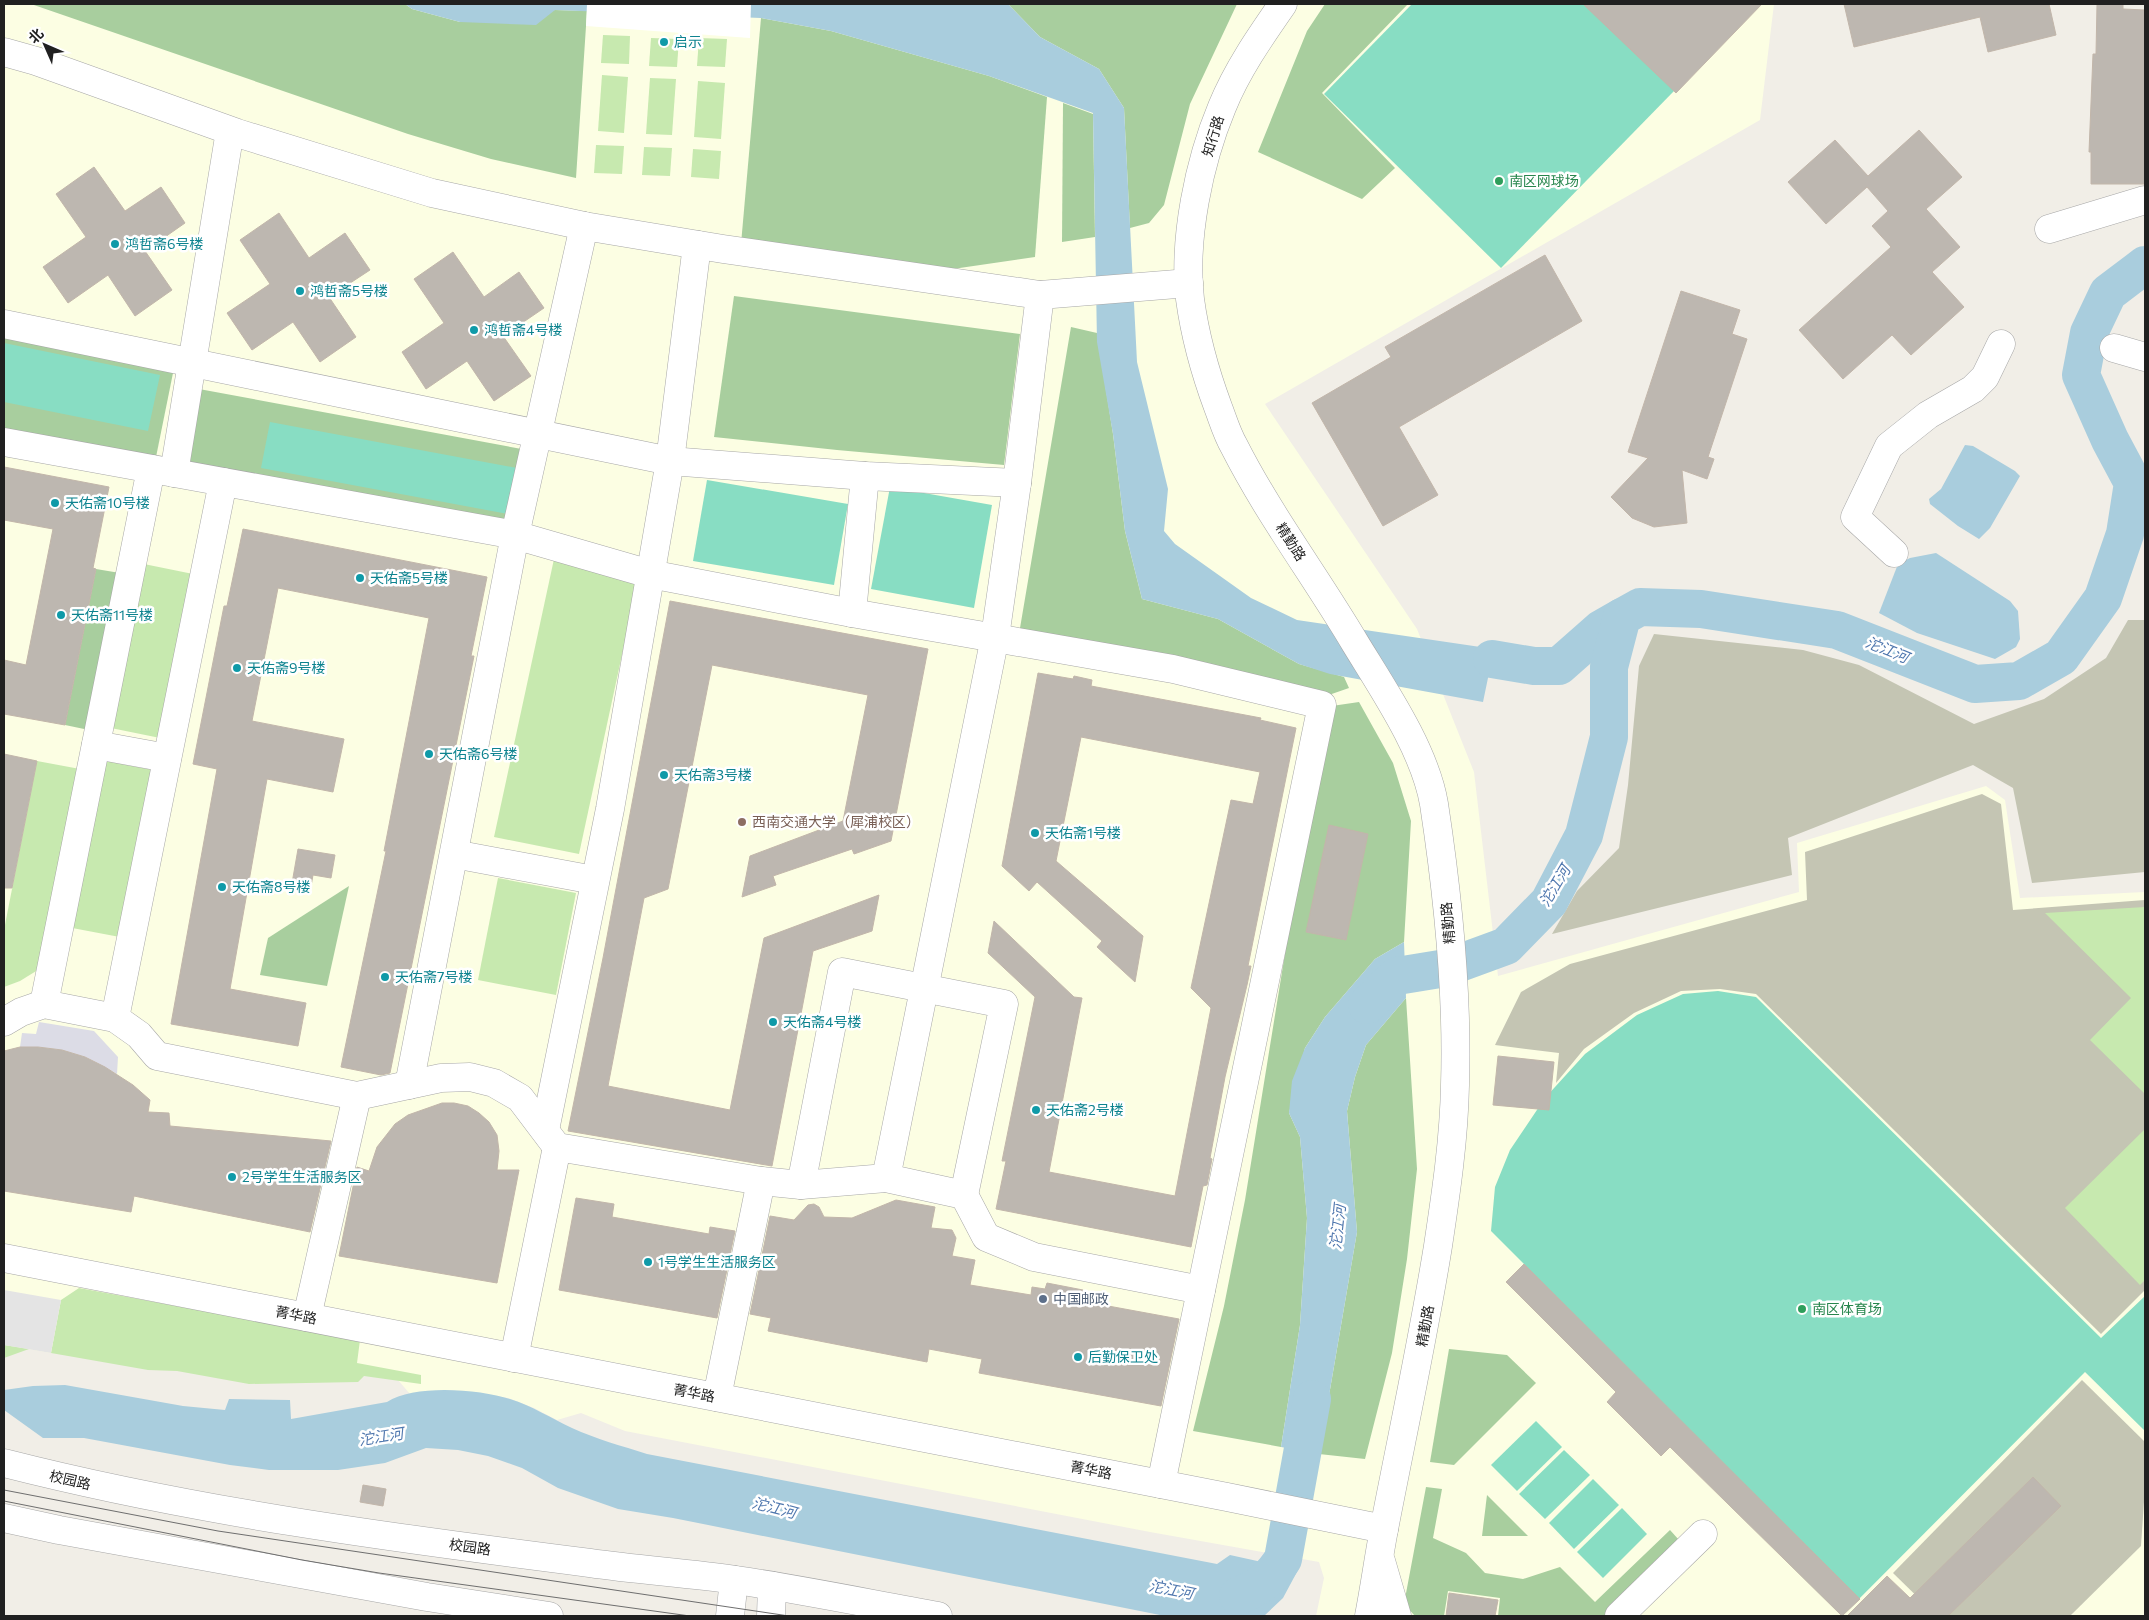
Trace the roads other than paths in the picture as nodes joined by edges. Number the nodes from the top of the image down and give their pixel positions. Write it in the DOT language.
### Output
graph roads {
  1 [pos="1283,4"];
  2 [pos="4,52"];
  3 [pos="230,131"];
  4 [pos="2145,200"];
  5 [pos="584,226"];
  6 [pos="2049,229"];
  7 [pos="697,245"];
  8 [pos="1189,283"];
  9 [pos="1040,295"];
  10 [pos="4,324"];
  11 [pos="2001,344"];
  12 [pos="2114,348"];
  13 [pos="2145,357"];
  14 [pos="191,363"];
  15 [pos="537,434"];
  16 [pos="4,442"];
  17 [pos="670,461"];
  18 [pos="163,471"];
  19 [pos="864,476"];
  20 [pos="223,482"];
  21 [pos="1017,483"];
  22 [pos="515,535"];
  23 [pos="1894,553"];
  24 [pos="650,574"];
  25 [pos="852,613"];
  26 [pos="995,637"];
  27 [pos="96,745"];
  28 [pos="167,758"];
  29 [pos="454,854"];
  30 [pos="594,880"];
  31 [pos="926,988"];
  32 [pos="44,1004"];
  33 [pos="115,1018"];
  34 [pos="4,1022"];
  35 [pos="409,1086"];
  36 [pos="357,1096"];
  37 [pos="551,1138"];
  38 [pos="886,1178"];
  39 [pos="761,1181"];
  40 [pos="801,1185"];
  41 [pos="964,1195"];
  42 [pos="4,1258"];
  43 [pos="1201,1290"];
  44 [pos="307,1318"];
  45 [pos="514,1358"];
  46 [pos="717,1397"];
  47 [pos="4,1463"];
  48 [pos="1161,1484"];
  49 [pos="4,1518"];
  50 [pos="1384,1530"];
  51 [pos="1703,1534"];
  52 [pos="1380,1557"];
  53 [pos="734,1580"];
  54 [pos="772,1586"];
  55 [pos="549,1616"];
  56 [pos="730,1616"];
  57 [pos="772,1616"];
  58 [pos="938,1616"];
  59 [pos="1369,1616"];
  60 [pos="1397,1616"];
  61 [pos="1619,1616"];
  1 -- 8 [label="street, 知行路"];
  2 -- 3 [label="street"];
  3 -- 5 [label="street"];
  3 -- 14 [label="street"];
  4 -- 6 [label="street"];
  5 -- 7 [label="street"];
  5 -- 15 [label="street"];
  7 -- 9 [label="street"];
  7 -- 17 [label="street"];
  8 -- 9 [label="street"];
  8 -- 50 [label="street, 精勤路"];
  9 -- 21 [label="street"];
  10 -- 14 [label="street"];
  11 -- 23 [label="street"];
  12 -- 13 [label="street"];
  14 -- 15 [label="street"];
  14 -- 18 [label="street"];
  15 -- 17 [label="street"];
  15 -- 22 [label="street"];
  16 -- 18 [label="street"];
  17 -- 19 [label="street"];
  17 -- 24 [label="street"];
  18 -- 20 [label="street"];
  18 -- 27 [label="street"];
  19 -- 21 [label="street"];
  19 -- 25 [label="street"];
  20 -- 22 [label="street"];
  20 -- 28 [label="street"];
  21 -- 26 [label="street"];
  22 -- 24 [label="street"];
  22 -- 29 [label="street"];
  24 -- 25 [label="street"];
  24 -- 30 [label="street"];
  25 -- 26 [label="street"];
  26 -- 31 [label="street"];
  26 -- 43 [label="street"];
  27 -- 28 [label="street"];
  27 -- 32 [label="street"];
  28 -- 33 [label="street"];
  29 -- 30 [label="street"];
  29 -- 35 [label="street"];
  30 -- 37 [label="street"];
  31 -- 38 [label="street"];
  31 -- 40 [label="street"];
  31 -- 41 [label="street"];
  32 -- 33 [label="street"];
  32 -- 34 [label="street"];
  33 -- 36 [label="street"];
  35 -- 36 [label="street"];
  35 -- 37 [label="street"];
  36 -- 44 [label="street"];
  37 -- 39 [label="street"];
  37 -- 45 [label="street"];
  38 -- 40 [label="street"];
  38 -- 41 [label="street"];
  39 -- 40 [label="street"];
  39 -- 46 [label="street"];
  41 -- 43 [label="street"];
  42 -- 44 [label="street, 菁华路"];
  43 -- 48 [label="street"];
  44 -- 45 [label="street, 菁华路"];
  45 -- 46 [label="street, 菁华路"];
  46 -- 48 [label="street, 菁华路"];
  47 -- 53 [label="street, 校园路"];
  48 -- 50 [label="street, 菁华路"];
  49 -- 55 [label="street"];
  50 -- 52 [label="street, 精勤路"];
  51 -- 61 [label="street"];
  52 -- 59 [label="street, 精勤路"];
  52 -- 60 [label="street"];
  53 -- 54 [label="street, 校园路"];
  53 -- 56 [label="street"];
  54 -- 57 [label="street"];
  54 -- 58 [label="street, 校园路"];
}
